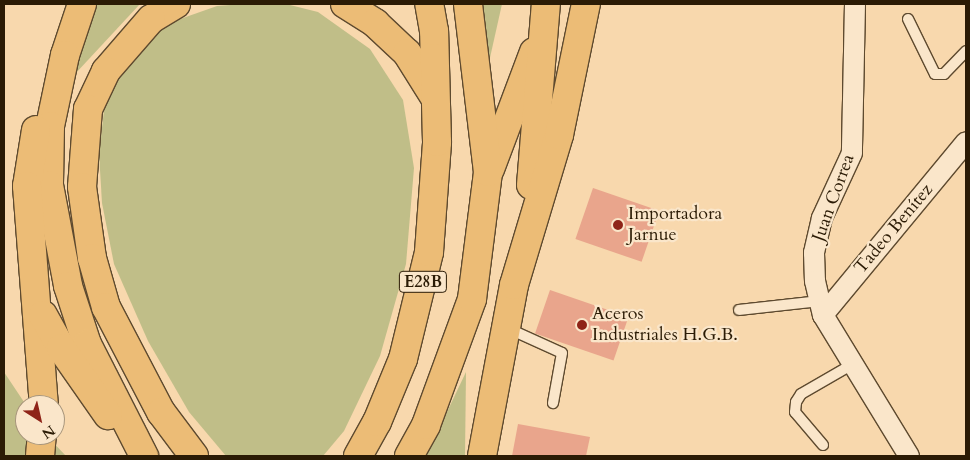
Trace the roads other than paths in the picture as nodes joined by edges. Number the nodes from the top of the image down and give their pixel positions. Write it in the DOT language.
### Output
graph roads {
  1 [pos="68,4"];
  2 [pos="82,4"];
  3 [pos="176,4"];
  4 [pos="345,4"];
  5 [pos="429,4"];
  6 [pos="468,4"];
  7 [pos="586,4"];
  8 [pos="855,4"];
  9 [pos="546,12"];
  10 [pos="908,19"];
  11 [pos="966,51"];
  12 [pos="434,96"];
  13 [pos="966,142"];
  14 [pos="488,172"];
  15 [pos="526,241"];
  16 [pos="39,307"];
  17 [pos="821,308"];
  18 [pos="739,310"];
  19 [pos="506,328"];
  20 [pos="853,364"];
  21 [pos="43,395"];
  22 [pos="552,403"];
  23 [pos="823,445"];
  24 [pos="140,456"];
  25 [pos="144,456"];
  26 [pos="194,456"];
  27 [pos="358,456"];
  28 [pos="408,456"];
  29 [pos="482,456"];
  30 [pos="909,456"];
  1 -- 16 [label="main road"];
  2 -- 25 [label="main road"];
  3 -- 26 [label="main road"];
  4 -- 12 [label="main road"];
  5 -- 12 [label="main road"];
  6 -- 14 [label="main road"];
  7 -- 15 [label="main road"];
  8 -- 17 [label="street, Juan Correa"];
  9 -- 14 [label="main road"];
  9 -- 15 [label="main road"];
  10 -- 11 [label="lane"];
  12 -- 27 [label="main road, E28B"];
  13 -- 17 [label="street, Tadeo Benítez"];
  14 -- 28 [label="main road, E28B"];
  15 -- 19 [label="main road"];
  16 -- 21 [label="main road"];
  16 -- 24 [label="main road"];
  17 -- 18 [label="lane"];
  17 -- 20 [label="street, Juan Correa"];
  19 -- 22 [label="lane"];
  19 -- 29 [label="main road"];
  20 -- 23 [label="lane"];
  20 -- 30 [label="street, Juan Correa"];
}
